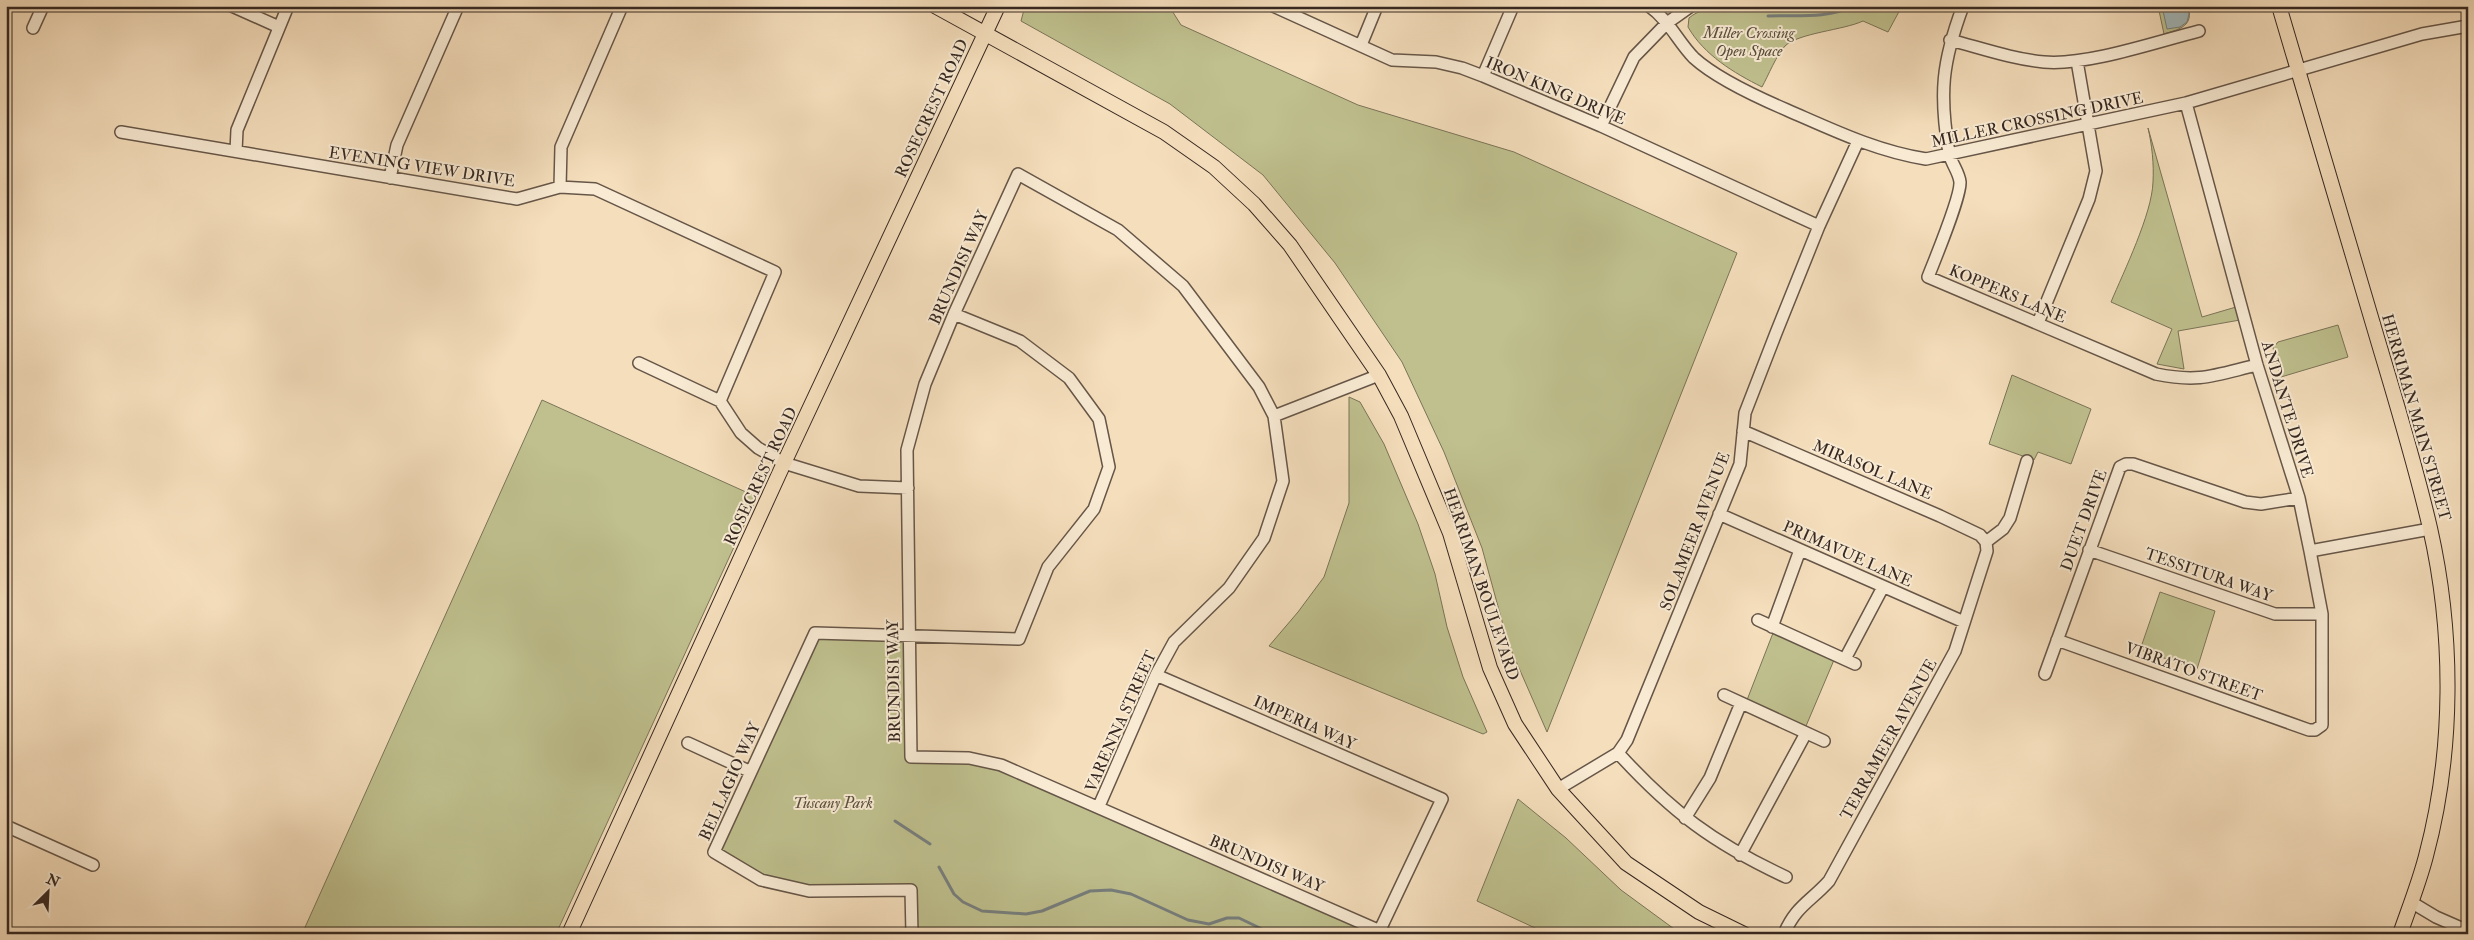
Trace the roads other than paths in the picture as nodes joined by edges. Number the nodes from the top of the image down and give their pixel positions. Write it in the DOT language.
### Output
graph roads {
  1 [pos="43,6"];
  2 [pos="232,6"];
  3 [pos="288,6"];
  4 [pos="458,6"];
  5 [pos="622,6"];
  6 [pos="935,6"];
  7 [pos="998,6"];
  8 [pos="1273,6"];
  9 [pos="1377,6"];
  10 [pos="1513,6"];
  11 [pos="1649,6"];
  12 [pos="1691,6"];
  13 [pos="1963,6"];
  14 [pos="2279,6"];
  15 [pos="1667,23"];
  16 [pos="2468,26"];
  17 [pos="279,27"];
  18 [pos="33,28"];
  19 [pos="2199,31"];
  20 [pos="985,34"];
  21 [pos="1950,40"];
  22 [pos="1361,45"];
  23 [pos="2077,61"];
  24 [pos="2299,71"];
  25 [pos="1482,76"];
  26 [pos="2186,103"];
  27 [pos="2087,125"];
  28 [pos="1601,126"];
  29 [pos="121,132"];
  30 [pos="1858,141"];
  31 [pos="236,151"];
  32 [pos="1949,155"];
  33 [pos="1018,174"];
  34 [pos="390,178"];
  35 [pos="560,187"];
  36 [pos="1819,226"];
  37 [pos="954,314"];
  38 [pos="2038,323"];
  39 [pos="639,363"];
  40 [pos="2257,365"];
  41 [pos="1379,375"];
  42 [pos="720,401"];
  43 [pos="1274,416"];
  44 [pos="1743,431"];
  45 [pos="2027,460"];
  46 [pos="784,463"];
  47 [pos="908,488"];
  48 [pos="2298,498"];
  49 [pos="1719,514"];
  50 [pos="2430,529"];
  51 [pos="1986,542"];
  52 [pos="1800,550"];
  53 [pos="2089,550"];
  54 [pos="2310,551"];
  55 [pos="1882,587"];
  56 [pos="2322,614"];
  57 [pos="1758,620"];
  58 [pos="1964,622"];
  59 [pos="1772,626"];
  60 [pos="908,637"];
  61 [pos="2057,640"];
  62 [pos="2045,674"];
  63 [pos="1156,675"];
  64 [pos="1724,695"];
  65 [pos="1741,703"];
  66 [pos="2319,729"];
  67 [pos="1806,733"];
  68 [pos="1824,741"];
  69 [pos="688,743"];
  70 [pos="1618,753"];
  71 [pos="749,771"];
  72 [pos="1558,789"];
  73 [pos="1099,806"];
  74 [pos="1685,818"];
  75 [pos="6,826"];
  76 [pos="1740,855"];
  77 [pos="93,864"];
  78 [pos="1786,877"];
  79 [pos="2412,902"];
  80 [pos="2468,931"];
  81 [pos="1382,932"];
  82 [pos="569,934"];
  83 [pos="912,934"];
  84 [pos="1744,934"];
  85 [pos="1784,934"];
  86 [pos="2400,934"];
  1 -- 18 [label="street"];
  2 -- 17 [label="street"];
  3 -- 17 [label="street"];
  4 -- 34 [label="street"];
  5 -- 35 [label="street"];
  6 -- 20 [label="main road, HERRIMAN BOULEVARD"];
  7 -- 20 [label="main road, ROSECREST ROAD"];
  8 -- 22 [label="street, IRON KING DRIVE"];
  9 -- 22 [label="street"];
  10 -- 25 [label="street"];
  11 -- 15 [label="street, MILLER CROSSING DRIVE"];
  12 -- 15 [label="street"];
  13 -- 21 [label="street, KOPPERS LANE"];
  14 -- 24 [label="main road, HERRIMAN MAIN STREET"];
  15 -- 28 [label="street"];
  15 -- 30 [label="street, MILLER CROSSING DRIVE"];
  16 -- 24 [label="street, MILLER CROSSING DRIVE"];
  17 -- 31 [label="street"];
  19 -- 23 [label="street"];
  20 -- 41 [label="main road, HERRIMAN BOULEVARD"];
  20 -- 46 [label="main road, ROSECREST ROAD"];
  21 -- 23 [label="street"];
  21 -- 32 [label="street, KOPPERS LANE"];
  22 -- 25 [label="street, IRON KING DRIVE"];
  23 -- 27 [label="street"];
  24 -- 26 [label="street, MILLER CROSSING DRIVE"];
  24 -- 50 [label="main road, HERRIMAN MAIN STREET"];
  25 -- 28 [label="street, IRON KING DRIVE"];
  26 -- 27 [label="street, MILLER CROSSING DRIVE"];
  26 -- 40 [label="street, ANDANTE DRIVE"];
  27 -- 32 [label="street, MILLER CROSSING DRIVE"];
  27 -- 38 [label="street"];
  28 -- 36 [label="street, IRON KING DRIVE"];
  29 -- 31 [label="street, EVENING VIEW DRIVE"];
  30 -- 32 [label="street, MILLER CROSSING DRIVE"];
  30 -- 36 [label="street, SOLAMEER AVENUE"];
  31 -- 34 [label="street, EVENING VIEW DRIVE"];
  32 -- 38 [label="street, KOPPERS LANE"];
  33 -- 37 [label="street, BRUNDISI WAY"];
  33 -- 43 [label="street, VARENNA STREET"];
  34 -- 35 [label="street, EVENING VIEW DRIVE"];
  35 -- 42 [label="street, EVENING VIEW DRIVE"];
  36 -- 44 [label="street, SOLAMEER AVENUE"];
  37 -- 47 [label="street, BRUNDISI WAY"];
  37 -- 60 [label="street"];
  38 -- 40 [label="street, KOPPERS LANE"];
  39 -- 42 [label="street"];
  40 -- 48 [label="street, ANDANTE DRIVE"];
  41 -- 43 [label="street"];
  41 -- 72 [label="main road, HERRIMAN BOULEVARD"];
  42 -- 46 [label="street"];
  43 -- 63 [label="street, VARENNA STREET"];
  44 -- 49 [label="street, SOLAMEER AVENUE"];
  44 -- 51 [label="street, MIRASOL LANE"];
  45 -- 51 [label="street"];
  46 -- 47 [label="street"];
  46 -- 82 [label="main road, ROSECREST ROAD"];
  47 -- 60 [label="street, BRUNDISI WAY"];
  48 -- 53 [label="street, DUET DRIVE"];
  48 -- 54 [label="street, ANDANTE DRIVE"];
  49 -- 52 [label="street, PRIMAVUE LANE"];
  49 -- 70 [label="street, SOLAMEER AVENUE"];
  50 -- 54 [label="street"];
  50 -- 79 [label="main road, HERRIMAN MAIN STREET"];
  51 -- 58 [label="street, TERRAMEER AVENUE"];
  52 -- 55 [label="street, PRIMAVUE LANE"];
  52 -- 59 [label="street"];
  53 -- 56 [label="street, TESSITURA WAY"];
  53 -- 61 [label="street, DUET DRIVE"];
  54 -- 56 [label="street, ANDANTE DRIVE"];
  55 -- 58 [label="street, PRIMAVUE LANE"];
  55 -- 59 [label="street"];
  56 -- 66 [label="street, ANDANTE DRIVE"];
  57 -- 59 [label="street"];
  58 -- 85 [label="street, TERRAMEER AVENUE"];
  60 -- 71 [label="street, BELLAGIO WAY"];
  60 -- 73 [label="street, BRUNDISI WAY"];
  61 -- 62 [label="street, DUET DRIVE"];
  61 -- 66 [label="street, VIBRATO STREET"];
  63 -- 73 [label="street, VARENNA STREET"];
  63 -- 81 [label="street, IMPERIA WAY"];
  64 -- 65 [label="street"];
  65 -- 67 [label="street"];
  65 -- 74 [label="street"];
  67 -- 68 [label="street"];
  67 -- 76 [label="street"];
  69 -- 71 [label="street"];
  70 -- 72 [label="street, SOLAMEER AVENUE"];
  70 -- 74 [label="street"];
  71 -- 83 [label="street, BELLAGIO WAY"];
  72 -- 84 [label="main road, HERRIMAN BOULEVARD"];
  73 -- 81 [label="street, BRUNDISI WAY"];
  74 -- 76 [label="street"];
  75 -- 77 [label="street"];
  76 -- 78 [label="street"];
  79 -- 80 [label="street"];
  79 -- 86 [label="main road, HERRIMAN MAIN STREET"];
}
